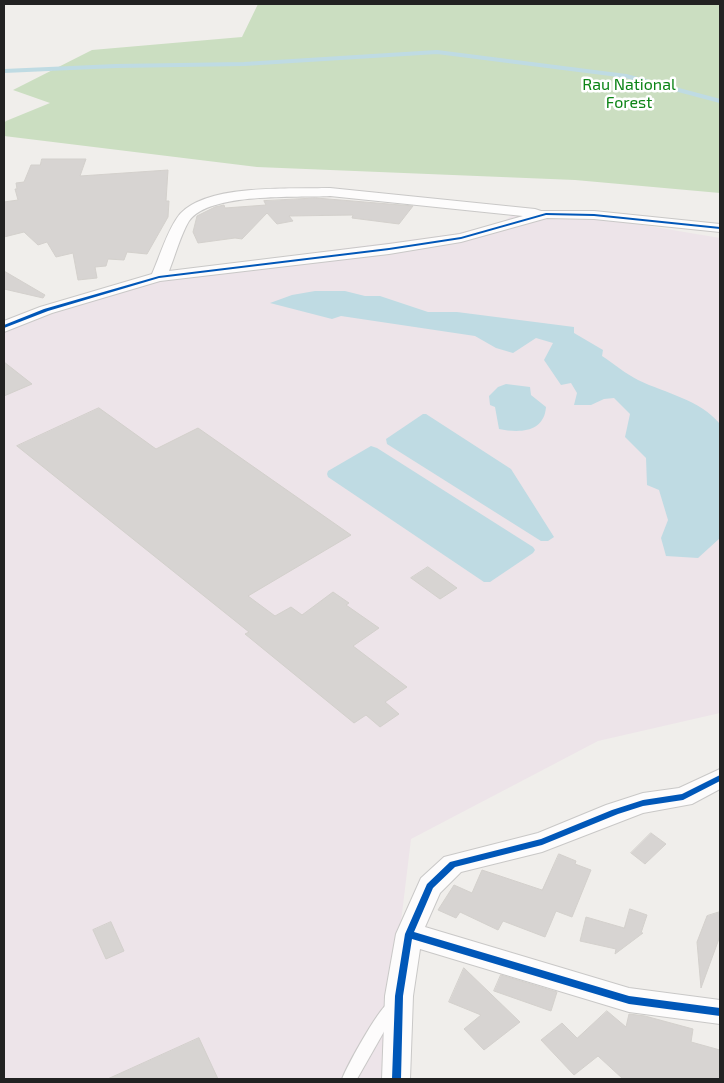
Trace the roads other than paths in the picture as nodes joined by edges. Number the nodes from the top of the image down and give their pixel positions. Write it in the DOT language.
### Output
graph roads {
  1 [pos="546,214"];
  2 [pos="720,228"];
  3 [pos="159,277"];
  4 [pos="4,327"];
  5 [pos="720,778"];
  6 [pos="409,934"];
  7 [pos="398,996"];
  8 [pos="720,1012"];
  9 [pos="349,1079"];
  10 [pos="396,1079"];
  1 -- 2 [label="street"];
  1 -- 3 [label="street"];
  1 -- 3 [label="street"];
  3 -- 4 [label="street"];
  5 -- 6 [label="street"];
  6 -- 7 [label="street"];
  6 -- 8 [label="street"];
  7 -- 9 [label="lane"];
  7 -- 10 [label="street"];
}
